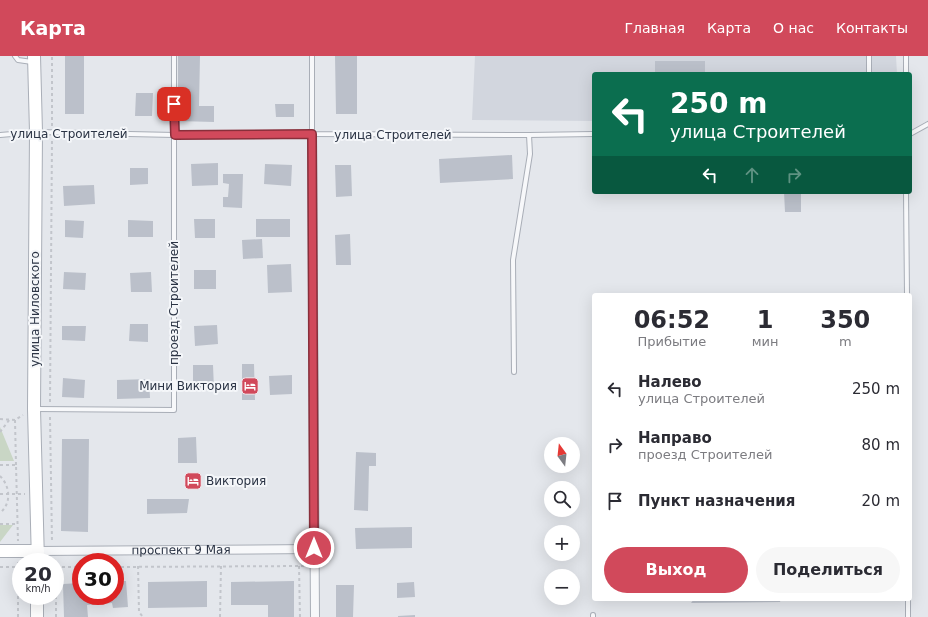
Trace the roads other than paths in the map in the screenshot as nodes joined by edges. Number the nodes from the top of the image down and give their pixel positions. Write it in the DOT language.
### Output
graph roads {
  1 [pos="15,56"];
  2 [pos="174,56"];
  3 [pos="312,56"];
  4 [pos="870,56"];
  5 [pos="906,56"];
  6 [pos="34,59"];
  7 [pos="869,72"];
  8 [pos="906,72"];
  9 [pos="928,124"];
  10 [pos="36,132"];
  11 [pos="912,133"];
  12 [pos="312,134"];
  13 [pos="592,134"];
  14 [pos="0,135"];
  15 [pos="175,135"];
  16 [pos="529,135"];
  17 [pos="906,194"];
  18 [pos="906,293"];
  19 [pos="514,372"];
  20 [pos="34,409"];
  21 [pos="314,548"];
  22 [pos="0,551"];
  23 [pos="15,553"];
  24 [pos="38,553"];
  25 [pos="46,553"];
  26 [pos="908,601"];
  27 [pos="38,605"];
  28 [pos="37,617"];
  29 [pos="314,617"];
  30 [pos="908,617"];
  1 -- 6 [label="lane"];
  2 -- 15 [label="lane, проезд Строителей"];
  3 -- 12 [label="lane"];
  4 -- 7 [label="lane"];
  5 -- 8 [label="lane"];
  6 -- 10 [label="street, улица Ниловского"];
  9 -- 11 [label="lane"];
  10 -- 14 [label="lane, улица Строителей"];
  10 -- 15 [label="lane, улица Строителей"];
  10 -- 20 [label="street, улица Ниловского"];
  12 -- 15 [label="lane, улица Строителей"];
  12 -- 16 [label="lane, улица Строителей"];
  12 -- 21 [label="street"];
  13 -- 16 [label="lane, улица Строителей"];
  15 -- 20 [label="lane, проезд Строителей"];
  16 -- 19 [label="lane"];
  17 -- 18 [label="lane"];
  20 -- 24 [label="street, улица Ниловского"];
  21 -- 25 [label="street, проспект 9 Мая"];
  21 -- 29 [label="street"];
  22 -- 23 [label="street, проспект 9 Мая"];
  26 -- 30 [label="lane"];
  27 -- 28 [label="street"];
}
